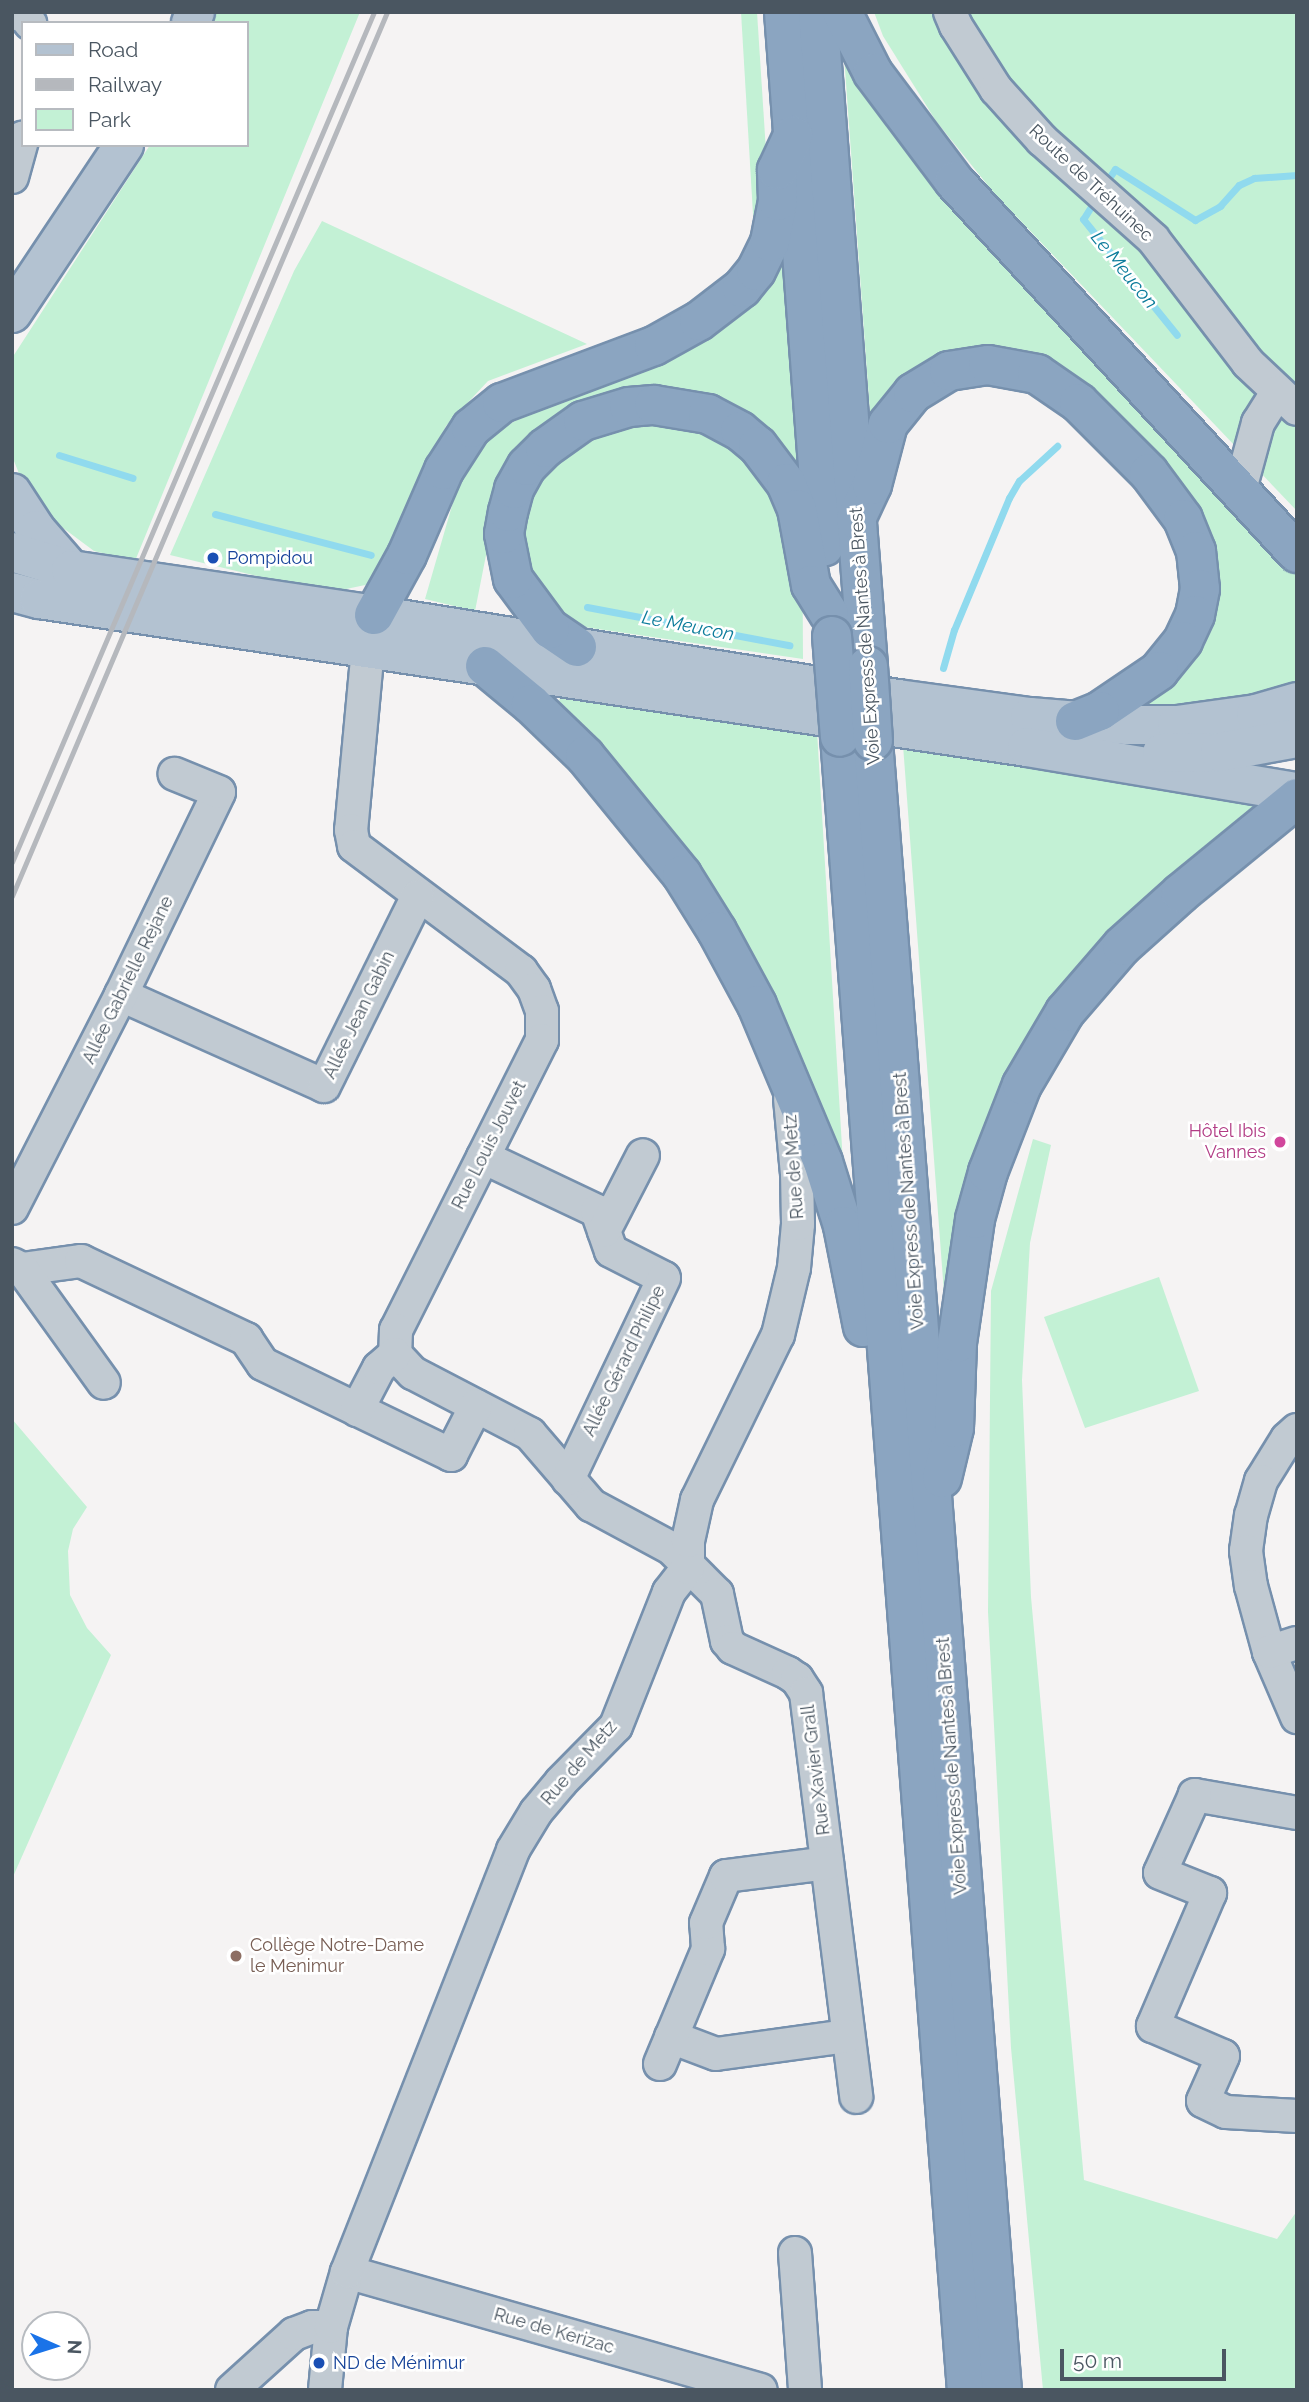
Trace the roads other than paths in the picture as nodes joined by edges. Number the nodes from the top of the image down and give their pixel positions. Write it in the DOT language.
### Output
graph roads {
  1 [pos="784,12"];
  2 [pos="818,12"];
  3 [pos="842,12"];
  4 [pos="950,12"];
  5 [pos="12,13"];
  6 [pos="29,21"];
  7 [pos="793,136"];
  8 [pos="21,144"];
  9 [pos="123,147"];
  10 [pos="12,177"];
  11 [pos="72,223"];
  12 [pos="12,275"];
  13 [pos="12,313"];
  14 [pos="12,343"];
  15 [pos="1287,401"];
  16 [pos="12,493"];
  17 [pos="1239,493"];
  18 [pos="856,519"];
  19 [pos="15,550"];
  20 [pos="1297,553"];
  21 [pos="71,570"];
  22 [pos="12,592"];
  23 [pos="831,625"];
  24 [pos="371,631"];
  25 [pos="577,647"];
  26 [pos="485,666"];
  27 [pos="1297,702"];
  28 [pos="1075,722"];
  29 [pos="1297,738"];
  30 [pos="856,739"];
  31 [pos="1027,747"];
  32 [pos="175,774"];
  33 [pos="1297,792"];
  34 [pos="1297,798"];
  35 [pos="418,896"];
  36 [pos="121,995"];
  37 [pos="790,1076"];
  38 [pos="642,1155"];
  39 [pos="483,1157"];
  40 [pos="12,1208"];
  41 [pos="604,1231"];
  42 [pos="17,1266"];
  43 [pos="395,1354"];
  44 [pos="104,1383"];
  45 [pos="476,1406"];
  46 [pos="358,1410"];
  47 [pos="1297,1430"];
  48 [pos="568,1479"];
  49 [pos="917,1516"];
  50 [pos="688,1568"];
  51 [pos="1283,1648"];
  52 [pos="1297,1717"];
  53 [pos="1297,1813"];
  54 [pos="827,1863"];
  55 [pos="848,2036"];
  56 [pos="856,2097"];
  57 [pos="1297,2116"];
  58 [pos="795,2253"];
  59 [pos="346,2272"];
  60 [pos="331,2327"];
  61 [pos="232,2390"];
  62 [pos="325,2390"];
  63 [pos="761,2390"];
  64 [pos="805,2390"];
  65 [pos="967,2390"];
  66 [pos="1002,2390"];
  1 -- 7 [label="highway, Voie Express de Nantes à Brest"];
  2 -- 18 [label="highway, Voie Express de Nantes à Brest"];
  3 -- 17 [label="highway"];
  4 -- 15 [label="street, Route de Tréhuinec"];
  5 -- 6 [label="street"];
  7 -- 23 [label="highway, Voie Express de Nantes à Brest"];
  7 -- 24 [label="highway"];
  8 -- 10 [label="street"];
  9 -- 11 [label="main road"];
  11 -- 12 [label="main road"];
  11 -- 13 [label="main road"];
  11 -- 14 [label="main road"];
  15 -- 17 [label="street"];
  16 -- 21 [label="main road"];
  17 -- 20 [label="highway"];
  18 -- 28 [label="highway"];
  18 -- 30 [label="highway, Voie Express de Nantes à Brest, bridge"];
  19 -- 21 [label="main road"];
  21 -- 24 [label="main road"];
  22 -- 24 [label="main road"];
  23 -- 25 [label="highway"];
  23 -- 30 [label="highway, Voie Express de Nantes à Brest, bridge"];
  24 -- 25 [label="main road"];
  24 -- 26 [label="main road"];
  24 -- 35 [label="street, Rue Louis Jouvet"];
  25 -- 28 [label="main road"];
  26 -- 31 [label="main road"];
  26 -- 37 [label="highway"];
  27 -- 28 [label="main road"];
  29 -- 31 [label="main road"];
  30 -- 49 [label="highway, Voie Express de Nantes à Brest"];
  31 -- 33 [label="main road"];
  32 -- 36 [label="street, Allée Gabrielle Rejane"];
  34 -- 49 [label="highway"];
  35 -- 36 [label="street, Allée Jean Gabin"];
  35 -- 39 [label="street, Rue Louis Jouvet"];
  36 -- 40 [label="street, Allée Gabrielle Rejane"];
  37 -- 49 [label="highway"];
  37 -- 50 [label="street, Rue de Metz"];
  38 -- 41 [label="street"];
  39 -- 41 [label="street, Allée Gérard Philipe"];
  39 -- 43 [label="street, Rue Louis Jouvet"];
  41 -- 48 [label="street, Allée Gérard Philipe"];
  42 -- 44 [label="street"];
  42 -- 46 [label="street"];
  43 -- 45 [label="street"];
  43 -- 46 [label="street"];
  45 -- 46 [label="street"];
  45 -- 48 [label="street"];
  47 -- 51 [label="street"];
  48 -- 50 [label="street"];
  49 -- 65 [label="highway, Voie Express de Nantes à Brest"];
  49 -- 66 [label="highway, Voie Express de Nantes à Brest"];
  50 -- 54 [label="street, Rue Xavier Grall"];
  50 -- 59 [label="street, Rue de Metz"];
  51 -- 52 [label="street"];
  53 -- 57 [label="street"];
  54 -- 55 [label="street, Rue Xavier Grall"];
  54 -- 55 [label="street"];
  55 -- 56 [label="street, Rue Xavier Grall"];
  58 -- 64 [label="street"];
  59 -- 60 [label="street, Rue de Metz"];
  59 -- 63 [label="street, Rue de Kerizac"];
  60 -- 61 [label="street"];
  60 -- 62 [label="street, Rue de Metz"];
}
